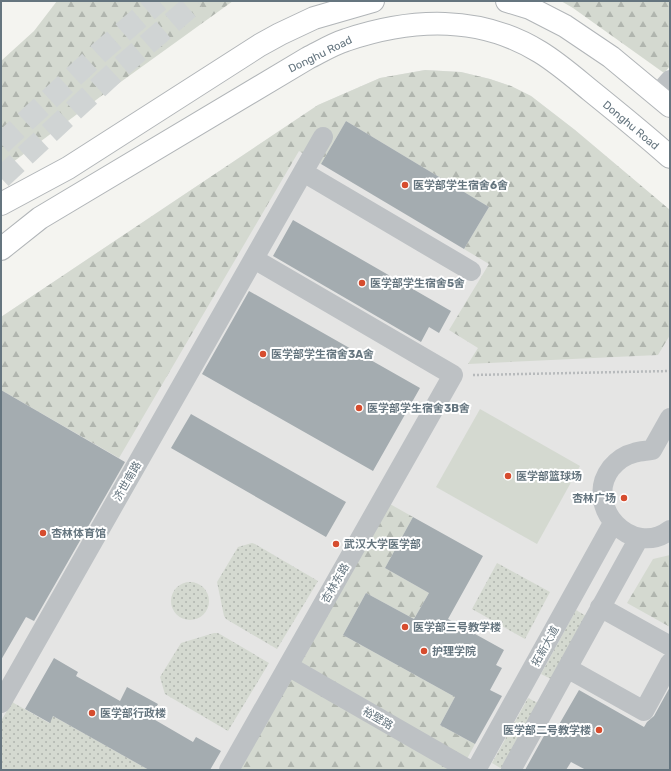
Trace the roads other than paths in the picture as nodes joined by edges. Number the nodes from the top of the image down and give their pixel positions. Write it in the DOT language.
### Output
graph roads {
  1 [pos="373,1"];
  2 [pos="507,1"];
  3 [pos="666,94"];
  4 [pos="323,137"];
  5 [pos="670,157"];
  6 [pos="303,172"];
  7 [pos="1,204"];
  8 [pos="1,250"];
  9 [pos="254,259"];
  10 [pos="471,271"];
  11 [pos="670,418"];
  12 [pos="613,522"];
  13 [pos="670,530"];
  14 [pos="639,538"];
  15 [pos="600,607"];
  16 [pos="670,646"];
  17 [pos="670,663"];
  18 [pos="288,666"];
  19 [pos="567,668"];
  20 [pos="526,680"];
  21 [pos="552,695"];
  22 [pos="1,704"];
  23 [pos="229,770"];
  24 [pos="469,770"];
  25 [pos="476,770"];
  26 [pos="511,770"];
  1 -- 7 [label="main road"];
  2 -- 3 [label="main road"];
  4 -- 6 [label="street, 济世南路"];
  5 -- 8 [label="main road, Donghu Road"];
  6 -- 9 [label="street, 济世南路"];
  6 -- 10 [label="street"];
  9 -- 18 [label="street, 杏林东路"];
  9 -- 22 [label="street, 济世南路"];
  11 -- 12 [label="street"];
  12 -- 14 [label="street"];
  12 -- 20 [label="street, 拓新大道"];
  13 -- 14 [label="street"];
  14 -- 15 [label="street"];
  15 -- 16 [label="street"];
  15 -- 19 [label="street"];
  17 -- 19 [label="street"];
  18 -- 23 [label="street, 杏林东路"];
  18 -- 24 [label="street, 裕壁路"];
  19 -- 21 [label="street"];
  20 -- 21 [label="street"];
  20 -- 25 [label="street, 拓新大道"];
  21 -- 26 [label="street"];
}
